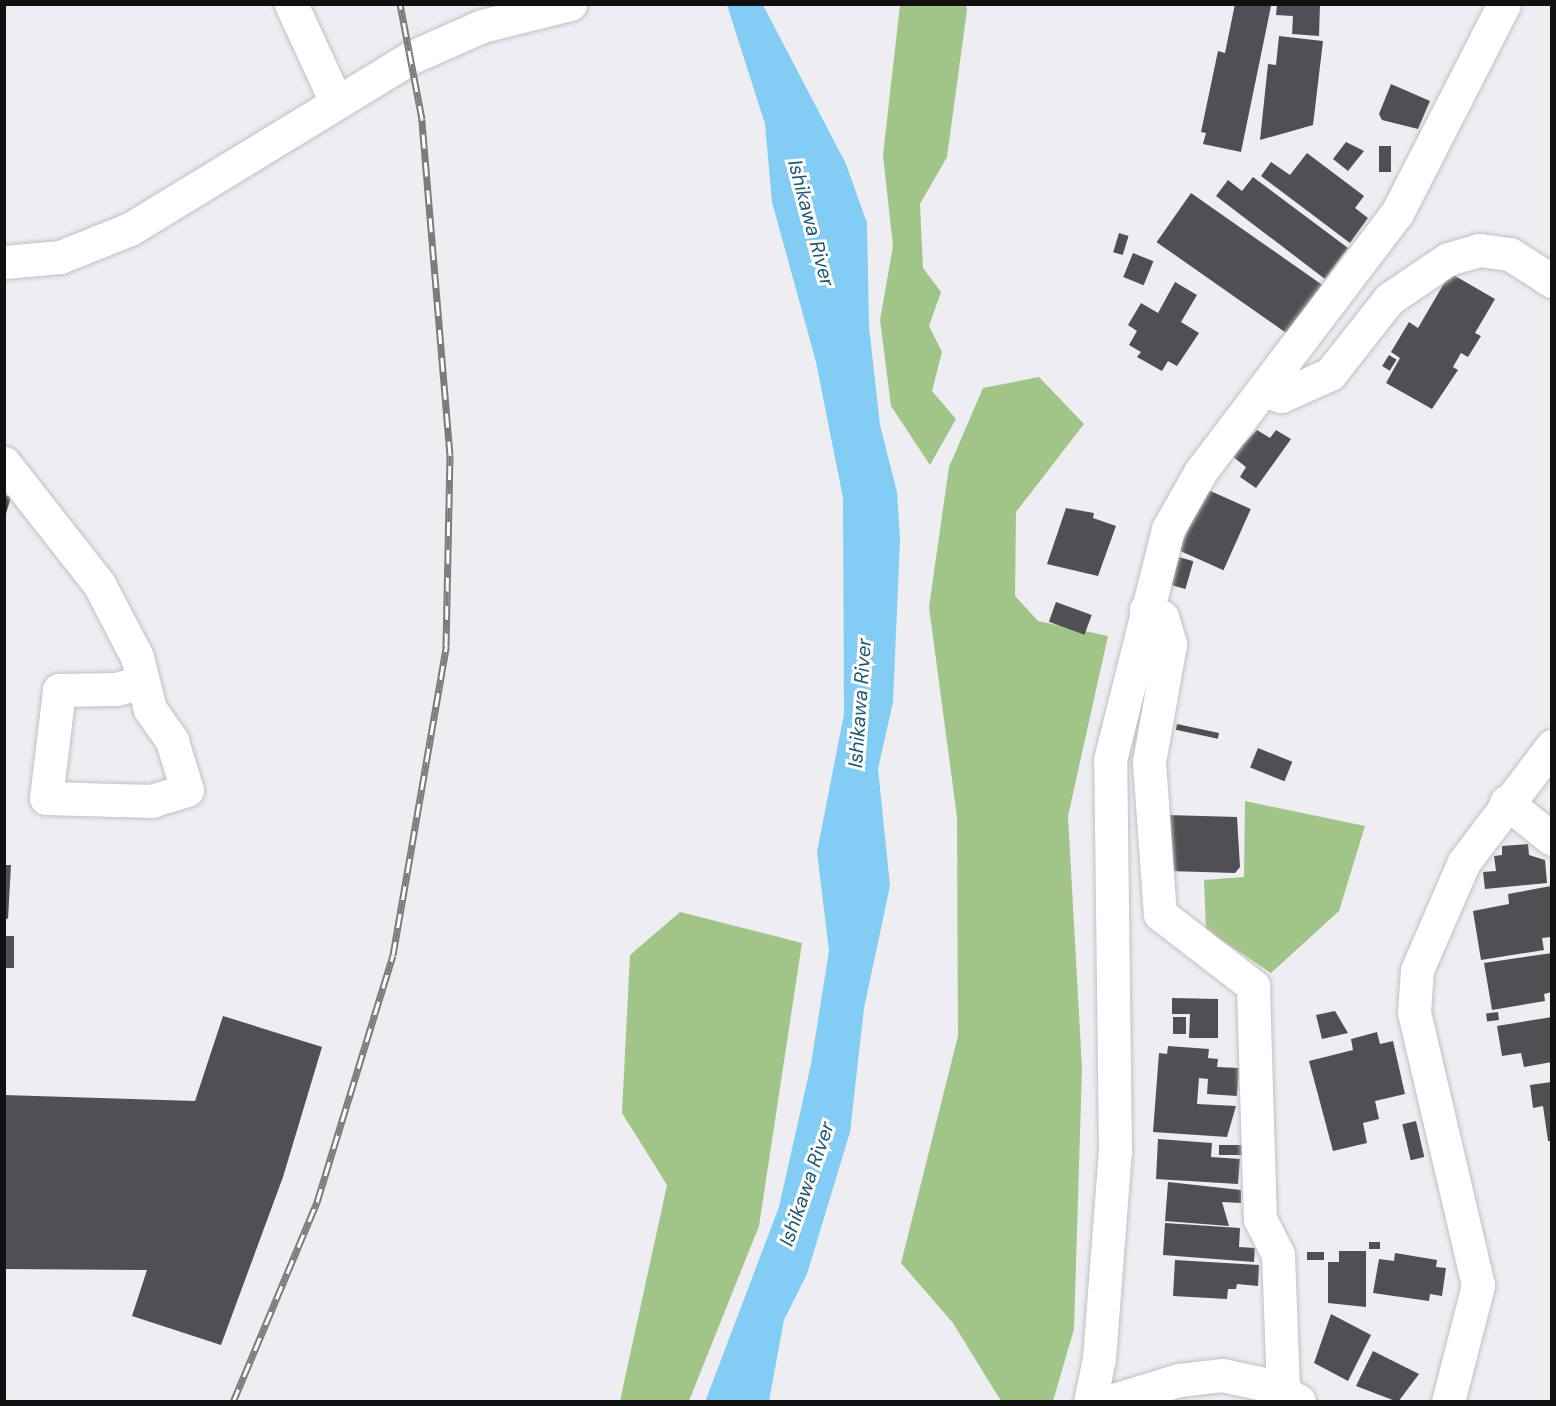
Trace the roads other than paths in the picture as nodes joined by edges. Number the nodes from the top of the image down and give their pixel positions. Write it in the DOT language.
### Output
graph roads {
  1 [pos="291,4"];
  2 [pos="570,4"];
  3 [pos="1504,4"];
  4 [pos="336,102"];
  5 [pos="4,262"];
  6 [pos="1551,281"];
  7 [pos="1265,390"];
  8 [pos="4,463"];
  9 [pos="1146,609"];
  10 [pos="142,682"];
  11 [pos="1551,746"];
  12 [pos="1506,802"];
  13 [pos="1551,839"];
  14 [pos="1292,1396"];
  15 [pos="1090,1401"];
  16 [pos="1107,1401"];
  17 [pos="1448,1401"];
  1 -- 4 [label="street"];
  2 -- 4 [label="street"];
  3 -- 7 [label="street"];
  4 -- 5 [label="street"];
  6 -- 7 [label="street"];
  7 -- 9 [label="street"];
  8 -- 10 [label="street"];
  9 -- 14 [label="street"];
  9 -- 15 [label="street"];
  10 -- 10 [label="street"];
  11 -- 12 [label="street"];
  12 -- 13 [label="street"];
  12 -- 17 [label="street"];
  14 -- 16 [label="street"];
}
